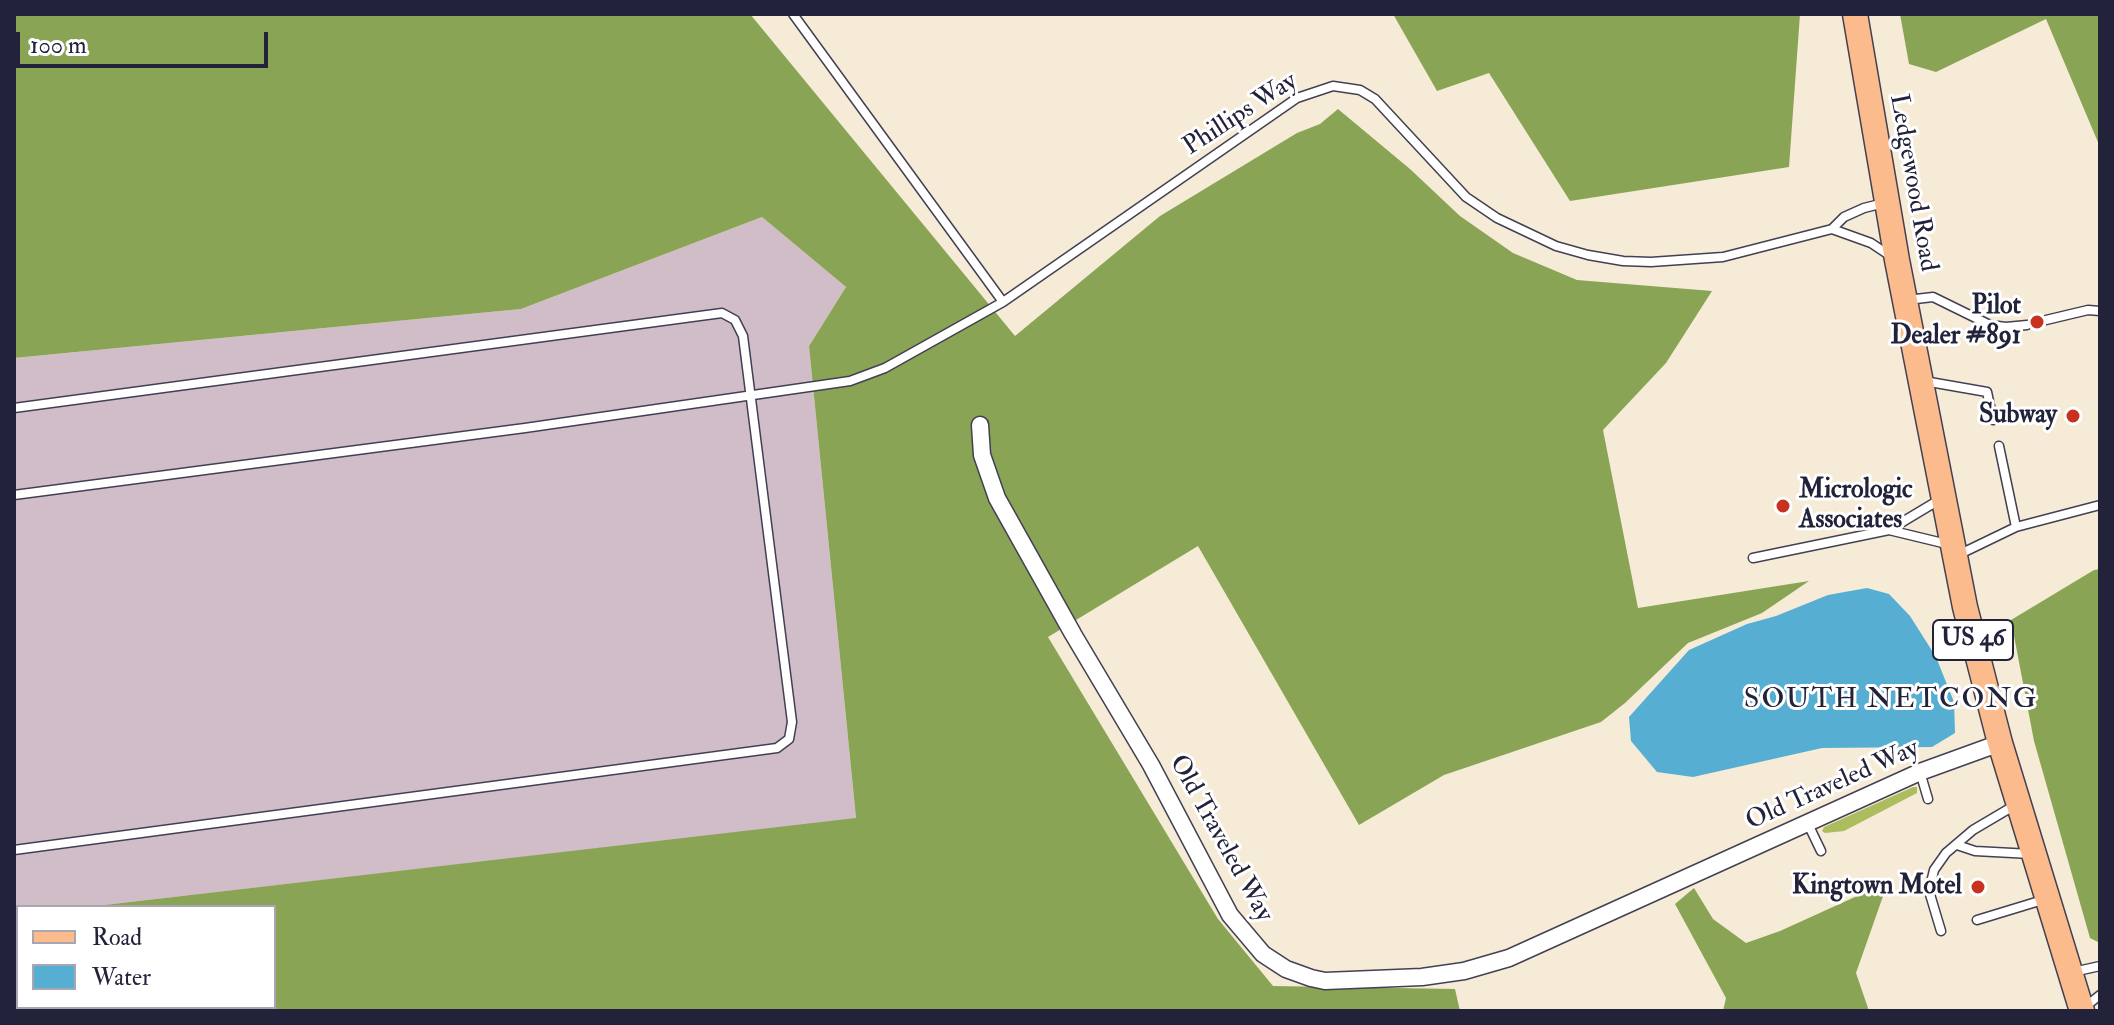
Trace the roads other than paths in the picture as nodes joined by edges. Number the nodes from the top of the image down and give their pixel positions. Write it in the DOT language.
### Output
graph roads {
  1 [pos="793,14"];
  2 [pos="1855,14"];
  3 [pos="1886,202"];
  4 [pos="1832,229"];
  5 [pos="1897,260"];
  6 [pos="1905,301"];
  7 [pos="1003,302"];
  8 [pos="2100,311"];
  9 [pos="2046,320"];
  10 [pos="2027,325"];
  11 [pos="1920,380"];
  12 [pos="750,395"];
  13 [pos="14,408"];
  14 [pos="1993,420"];
  15 [pos="980,425"];
  16 [pos="1999,446"];
  17 [pos="14,495"];
  18 [pos="1943,498"];
  19 [pos="2100,505"];
  20 [pos="2016,527"];
  21 [pos="1889,530"];
  22 [pos="1954,551"];
  23 [pos="1753,558"];
  24 [pos="2000,743"];
  25 [pos="1920,772"];
  26 [pos="1928,799"];
  27 [pos="2018,804"];
  28 [pos="1808,824"];
  29 [pos="1957,845"];
  30 [pos="14,850"];
  31 [pos="1821,851"];
  32 [pos="2033,854"];
  33 [pos="2047,899"];
  34 [pos="1977,920"];
  35 [pos="1941,931"];
  36 [pos="2100,966"];
  37 [pos="2070,972"];
  38 [pos="2088,1005"];
  1 -- 7 [label="lane"];
  2 -- 3 [label="main road, Ledgewood Road / US 46"];
  3 -- 4 [label="lane, Phillips Way"];
  3 -- 5 [label="main road, Ledgewood Road / US 46"];
  4 -- 5 [label="lane"];
  4 -- 7 [label="lane, Phillips Way"];
  5 -- 6 [label="main road, Ledgewood Road / US 46"];
  6 -- 10 [label="lane"];
  6 -- 11 [label="main road, Ledgewood Road / US 46"];
  7 -- 12 [label="lane, Phillips Way"];
  8 -- 9 [label="lane"];
  11 -- 14 [label="lane"];
  11 -- 18 [label="main road, Ledgewood Road / US 46"];
  12 -- 13 [label="lane"];
  12 -- 17 [label="lane, Phillips Way"];
  12 -- 30 [label="lane"];
  15 -- 28 [label="street, Old Traveled Way"];
  16 -- 20 [label="lane"];
  18 -- 21 [label="lane"];
  18 -- 22 [label="main road, Ledgewood Road / US 46"];
  19 -- 20 [label="lane"];
  20 -- 22 [label="lane"];
  21 -- 22 [label="lane"];
  21 -- 23 [label="lane"];
  22 -- 24 [label="main road, Ledgewood Road / US 46"];
  24 -- 25 [label="street, Old Traveled Way"];
  24 -- 27 [label="main road, Ledgewood Road / US 46"];
  25 -- 26 [label="lane"];
  25 -- 28 [label="street, Old Traveled Way"];
  27 -- 29 [label="lane"];
  27 -- 32 [label="main road, Ledgewood Road / US 46"];
  28 -- 31 [label="lane"];
  29 -- 32 [label="lane"];
  29 -- 35 [label="lane"];
  32 -- 33 [label="main road, Ledgewood Road / US 46"];
  33 -- 34 [label="lane"];
  33 -- 37 [label="main road, Ledgewood Road / US 46"];
  36 -- 37 [label="lane"];
  37 -- 38 [label="main road, Ledgewood Road / US 46"];
}
